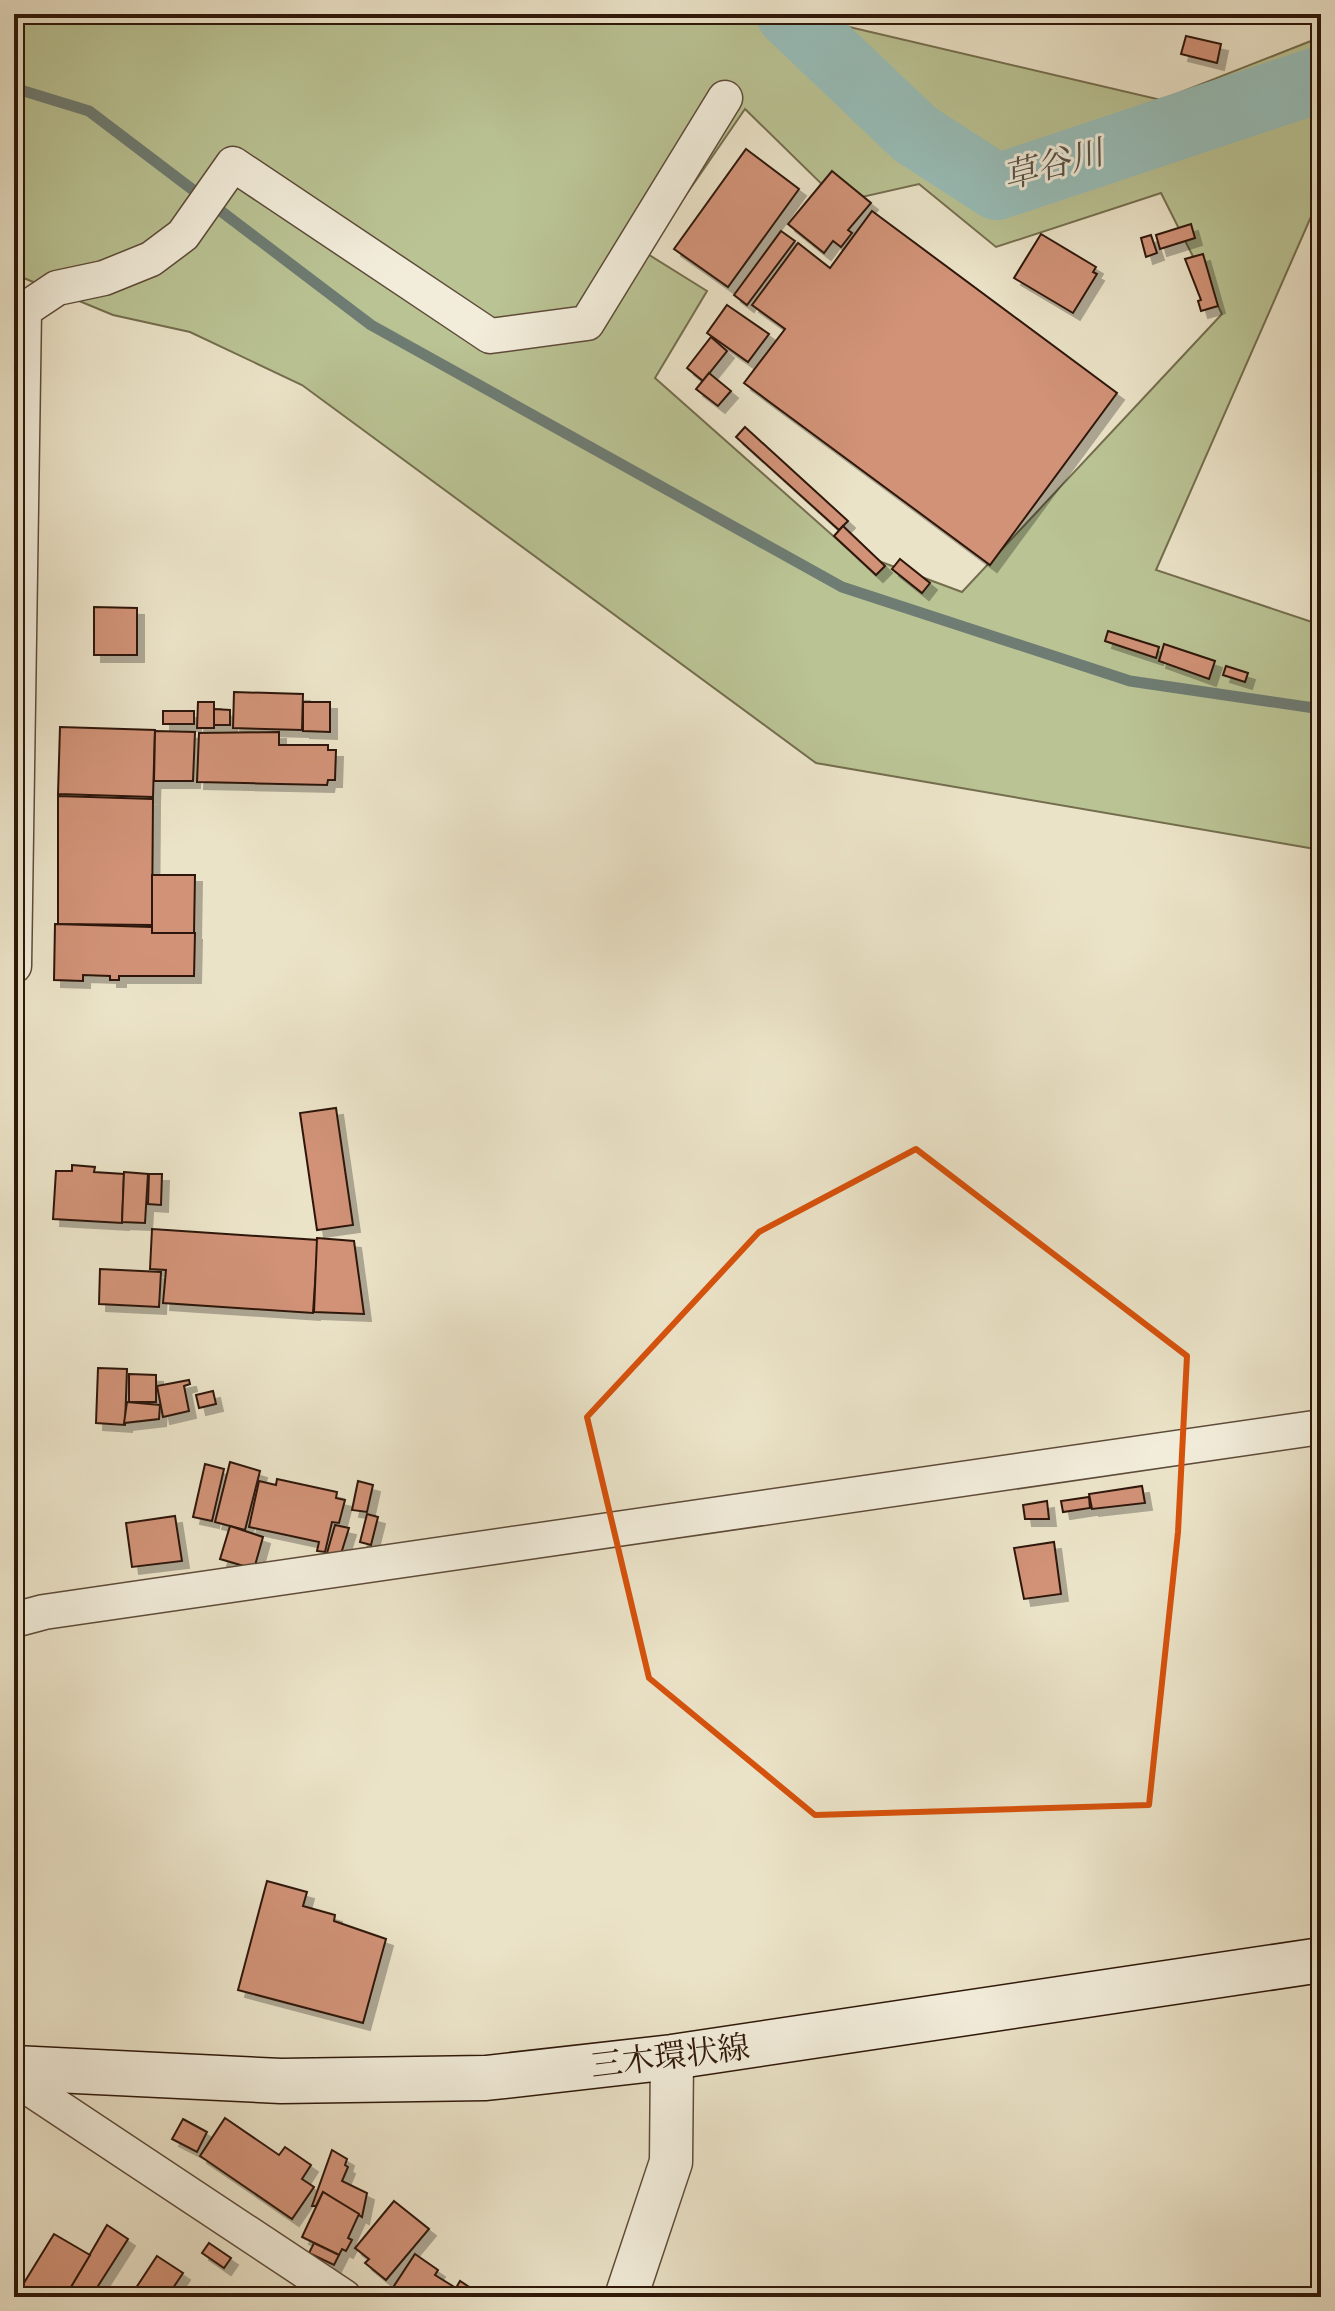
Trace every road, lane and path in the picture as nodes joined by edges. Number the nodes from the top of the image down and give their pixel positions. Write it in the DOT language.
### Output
graph roads {
  1 [pos="725,98"];
  2 [pos="19,309"];
  3 [pos="14,966"];
  4 [pos="1321,1427"];
  5 [pos="14,1620"];
  6 [pos="1321,1960"];
  7 [pos="672,2057"];
  8 [pos="14,2068"];
  9 [pos="14,2078"];
  10 [pos="344,2297"];
  11 [pos="626,2297"];
  1 -- 2 [label="street"];
  2 -- 3 [label="street"];
  4 -- 5 [label="street"];
  6 -- 7 [label="main road, 三木環状線"];
  7 -- 8 [label="main road, 三木環状線"];
  7 -- 11 [label="street"];
  9 -- 10 [label="street"];
}
